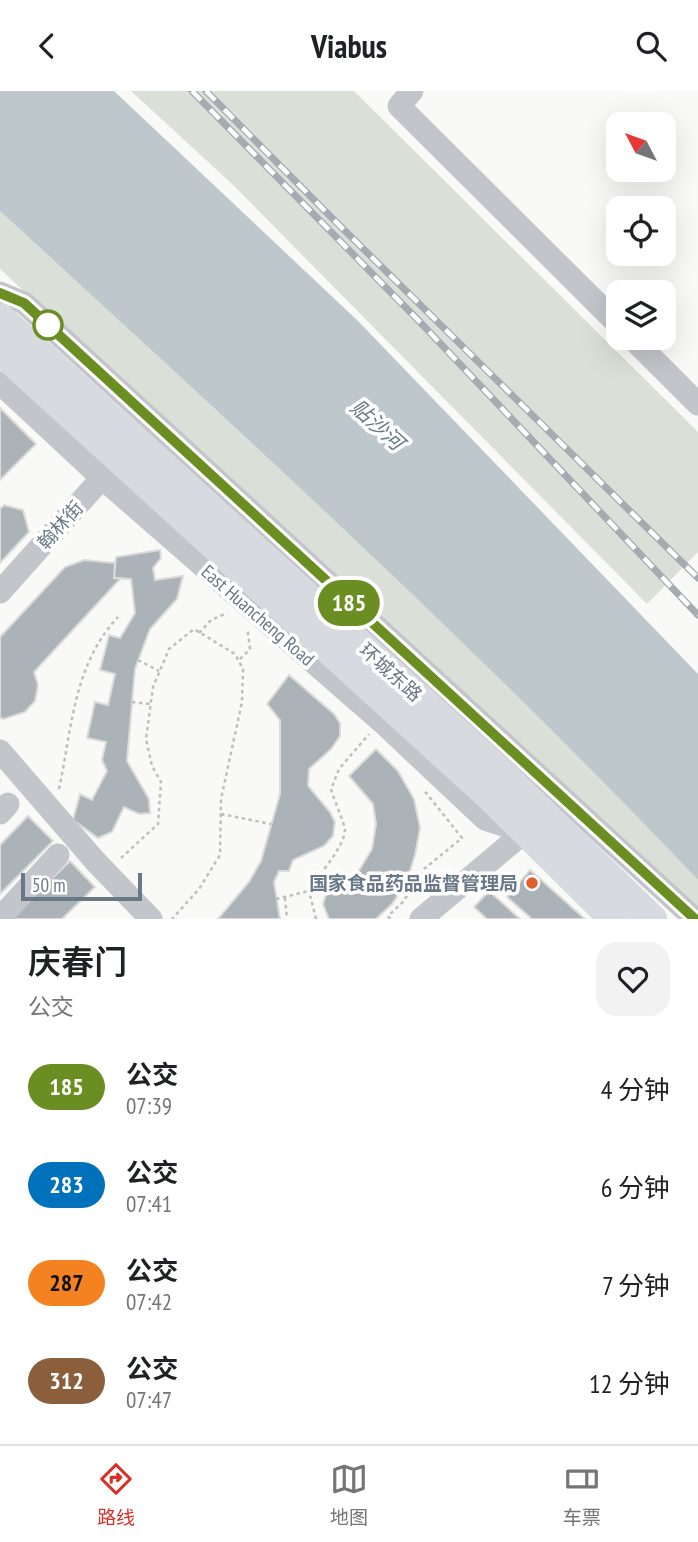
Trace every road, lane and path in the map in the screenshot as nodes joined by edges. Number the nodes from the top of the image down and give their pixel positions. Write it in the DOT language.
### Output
graph roads {
  1 [pos="412,91"];
  2 [pos="0,293"];
  3 [pos="606,312"];
  4 [pos="0,318"];
  5 [pos="0,350"];
  6 [pos="644,350"];
  7 [pos="0,383"];
  8 [pos="698,404"];
  9 [pos="111,469"];
  10 [pos="0,592"];
  11 [pos="118,617"];
  12 [pos="233,617"];
  13 [pos="243,627"];
  14 [pos="200,633"];
  15 [pos="138,660"];
  16 [pos="239,660"];
  17 [pos="159,671"];
  18 [pos="132,702"];
  19 [pos="150,704"];
  20 [pos="382,723"];
  21 [pos="0,751"];
  22 [pos="420,785"];
  23 [pos="57,800"];
  24 [pos="221,814"];
  25 [pos="271,824"];
  26 [pos="535,824"];
  27 [pos="58,855"];
  28 [pos="96,862"];
  29 [pos="309,891"];
  30 [pos="285,897"];
  31 [pos="276,899"];
  32 [pos="0,918"];
  33 [pos="151,919"];
  34 [pos="172,919"];
  35 [pos="287,919"];
  36 [pos="316,919"];
  37 [pos="390,919"];
  38 [pos="421,919"];
  39 [pos="614,919"];
  40 [pos="652,919"];
  41 [pos="695,919"];
  1 -- 3 [label="street"];
  2 -- 41 [label="street"];
  4 -- 26 [label="main road, 环城东路"];
  5 -- 9 [label="main road, 环城东路"];
  6 -- 8 [label="street"];
  7 -- 9 [label="street, East Huancheng Road"];
  9 -- 10 [label="street, 翰林街"];
  9 -- 20 [label="street, East Huancheng Road"];
  9 -- 26 [label="main road, 环城东路"];
  11 -- 23 [label="path"];
  12 -- 14 [label="path"];
  13 -- 16 [label="path"];
  14 -- 16 [label="path"];
  14 -- 17 [label="path"];
  15 -- 17 [label="path"];
  16 -- 24 [label="path"];
  17 -- 19 [label="path"];
  18 -- 19 [label="path"];
  19 -- 28 [label="path"];
  20 -- 26 [label="street, East Huancheng Road"];
  20 -- 29 [label="path"];
  21 -- 28 [label="street"];
  22 -- 37 [label="path"];
  24 -- 25 [label="path"];
  24 -- 34 [label="path"];
  26 -- 38 [label="street"];
  26 -- 39 [label="main road, 环城东路"];
  26 -- 40 [label="main road, 环城东路"];
  27 -- 32 [label="street"];
  28 -- 33 [label="street"];
  29 -- 30 [label="path"];
  29 -- 36 [label="path"];
  30 -- 31 [label="path"];
  30 -- 35 [label="path"];
}
